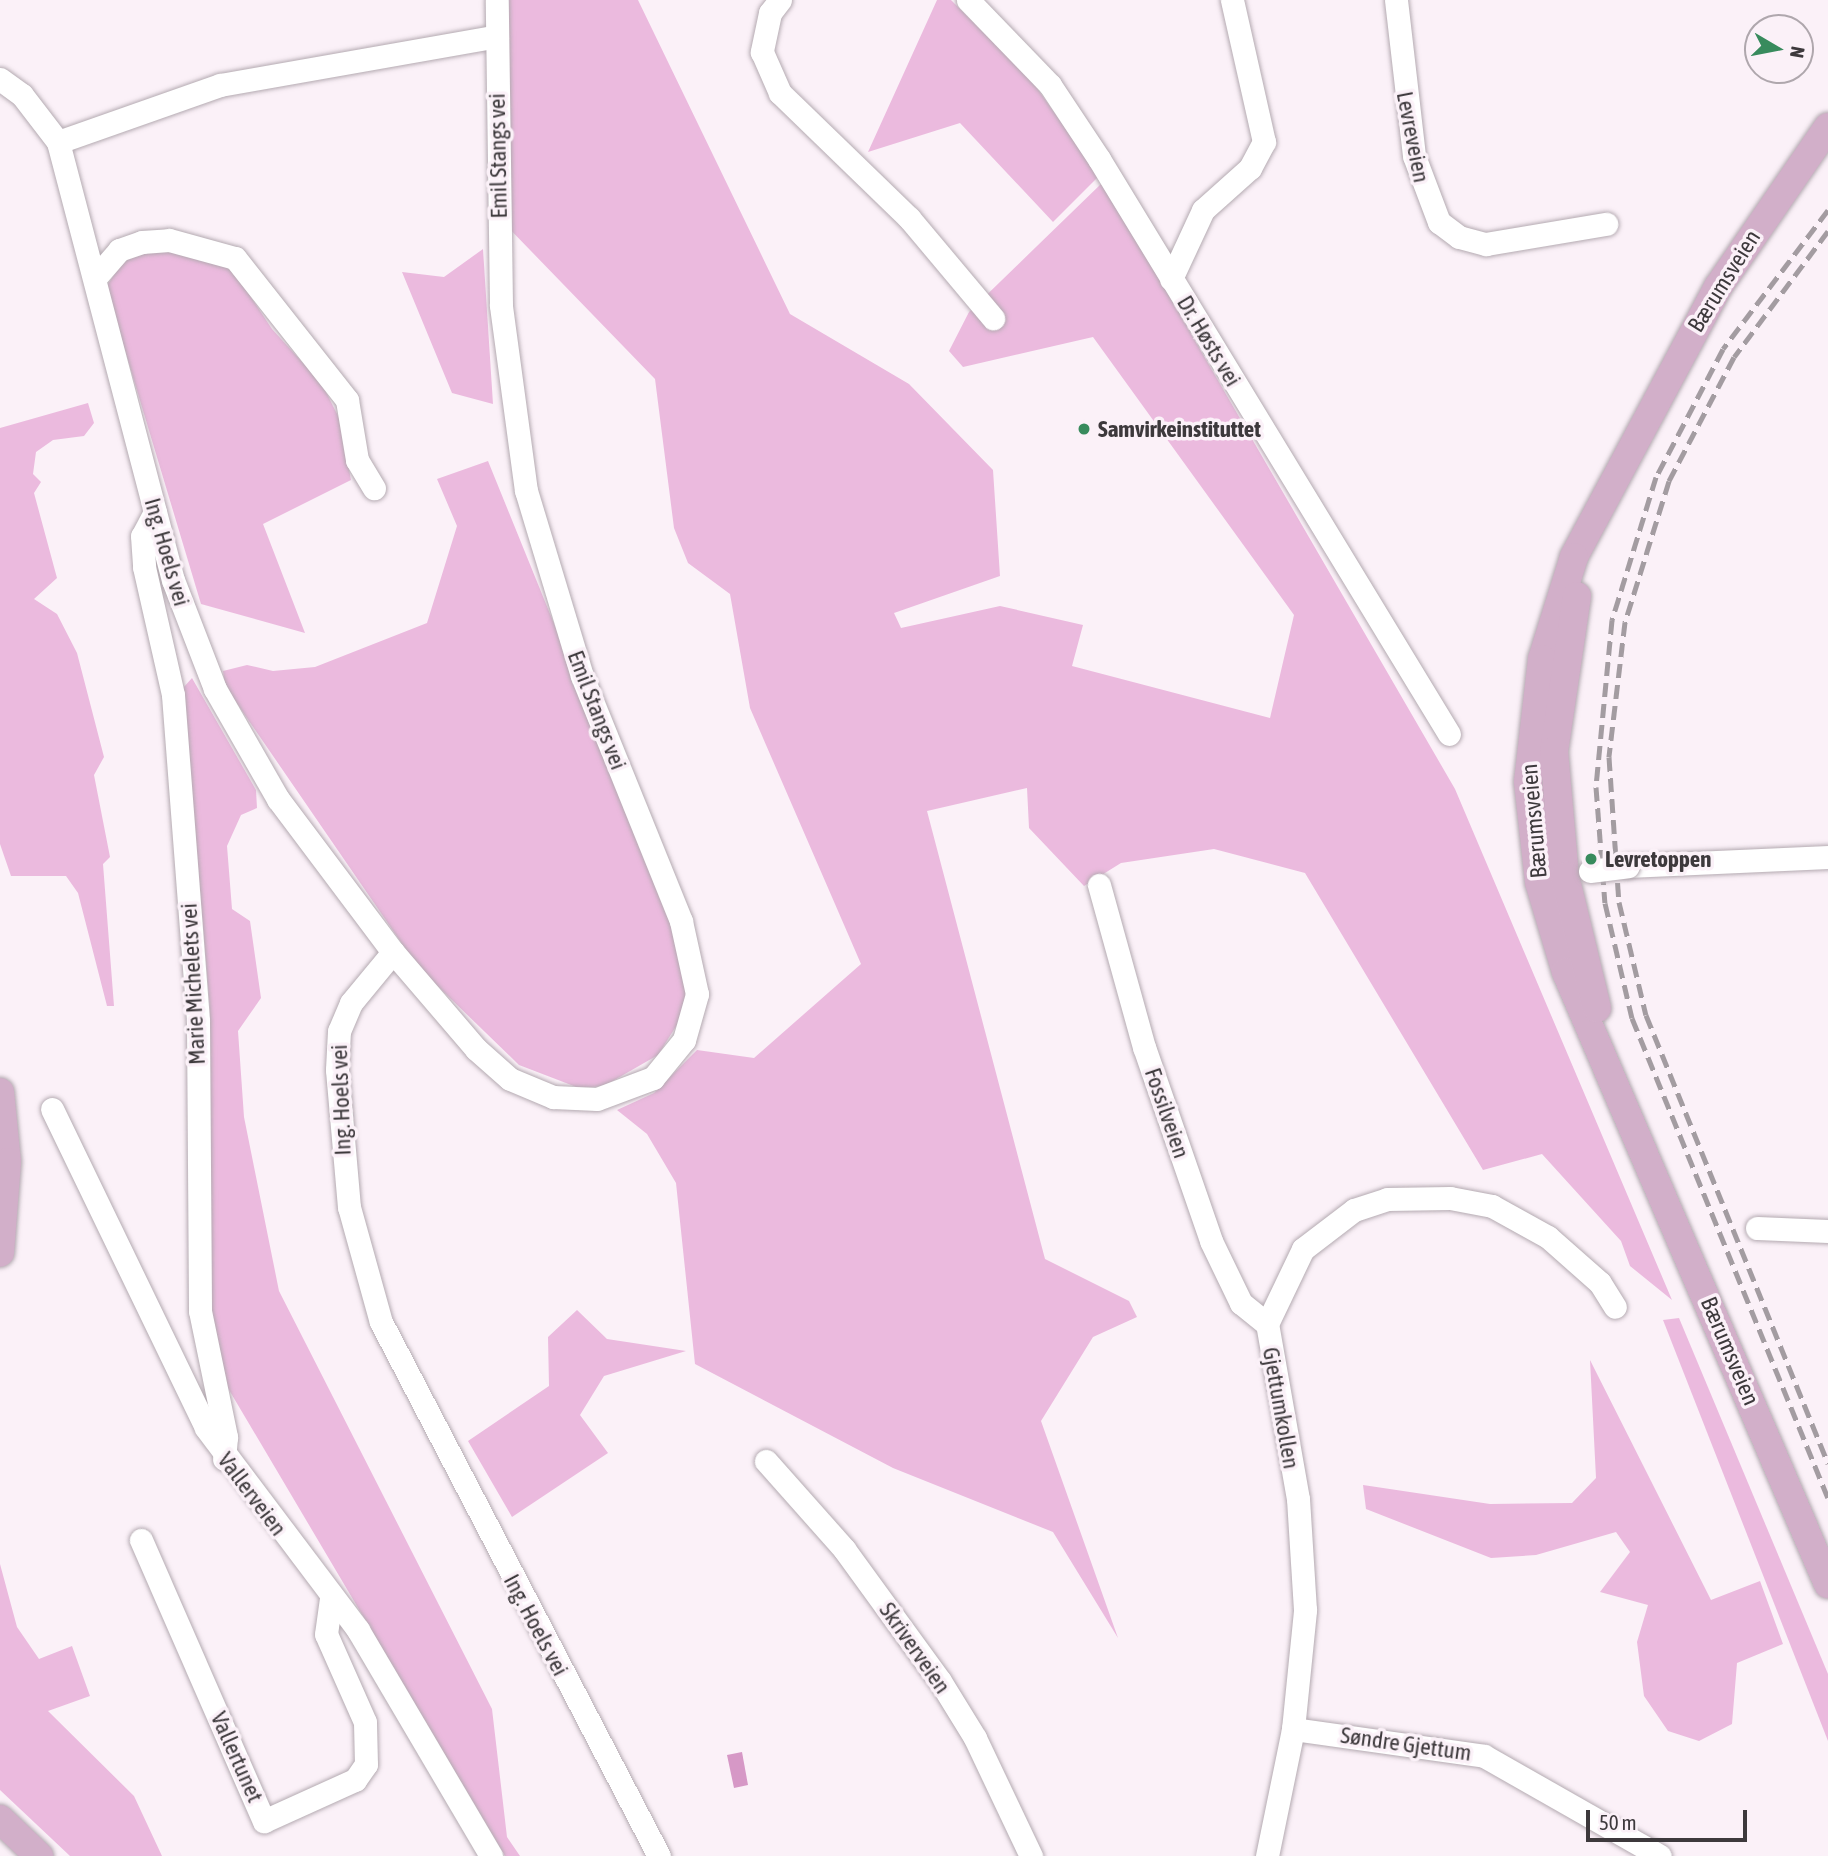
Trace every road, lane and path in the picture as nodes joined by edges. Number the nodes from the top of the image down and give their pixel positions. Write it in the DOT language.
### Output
graph roads {
  1 [pos="497,0"];
  2 [pos="780,0"];
  3 [pos="968,0"];
  4 [pos="1232,0"];
  5 [pos="1396,0"];
  6 [pos="497,36"];
  7 [pos="0,79"];
  8 [pos="1828,127"];
  9 [pos="58,142"];
  10 [pos="1606,224"];
  11 [pos="94,278"];
  12 [pos="1171,279"];
  13 [pos="993,318"];
  14 [pos="374,488"];
  15 [pos="155,512"];
  16 [pos="1449,734"];
  17 [pos="1828,857"];
  18 [pos="1565,876"];
  19 [pos="1099,885"];
  20 [pos="393,952"];
  21 [pos="0,1092"];
  22 [pos="52,1109"];
  23 [pos="1757,1227"];
  24 [pos="1828,1231"];
  25 [pos="0,1253"];
  26 [pos="1615,1307"];
  27 [pos="1267,1324"];
  28 [pos="224,1460"];
  29 [pos="766,1461"];
  30 [pos="141,1539"];
  31 [pos="1828,1584"];
  32 [pos="331,1597"];
  33 [pos="1293,1729"];
  34 [pos="0,1819"];
  35 [pos="39,1856"];
  36 [pos="491,1856"];
  37 [pos="659,1856"];
  38 [pos="1031,1856"];
  39 [pos="1267,1856"];
  40 [pos="1660,1856"];
  1 -- 6 [label="street, Emil Stangs vei"];
  2 -- 13 [label="street"];
  3 -- 12 [label="street, Dr. Høsts vei"];
  4 -- 12 [label="street"];
  5 -- 10 [label="street, Levreveien"];
  6 -- 9 [label="street"];
  6 -- 20 [label="street, Emil Stangs vei"];
  7 -- 9 [label="street, Ing. Hoels vei"];
  8 -- 18 [label="main road, Bærumsveien"];
  9 -- 11 [label="street, Ing. Hoels vei"];
  11 -- 14 [label="street"];
  11 -- 15 [label="street, Ing. Hoels vei"];
  12 -- 16 [label="street, Dr. Høsts vei"];
  15 -- 20 [label="street, Ing. Hoels vei"];
  15 -- 28 [label="street, Marie Michelets vei"];
  17 -- 18 [label="street, bridge"];
  18 -- 31 [label="main road, Bærumsveien"];
  19 -- 27 [label="street, Fossilveien"];
  20 -- 37 [label="street, Ing. Hoels vei"];
  21 -- 25 [label="main road"];
  22 -- 28 [label="street, Vallerveien"];
  23 -- 24 [label="street"];
  26 -- 27 [label="street, Gjettumkollen"];
  27 -- 33 [label="street, Gjettumkollen"];
  28 -- 32 [label="street, Vallerveien"];
  29 -- 38 [label="street, Skriverveien"];
  30 -- 32 [label="street, Vallertunet"];
  32 -- 36 [label="street, Vallerveien"];
  33 -- 39 [label="street, Gjettumkollen"];
  33 -- 40 [label="street, Søndre Gjettum"];
  34 -- 35 [label="main road"];
}
